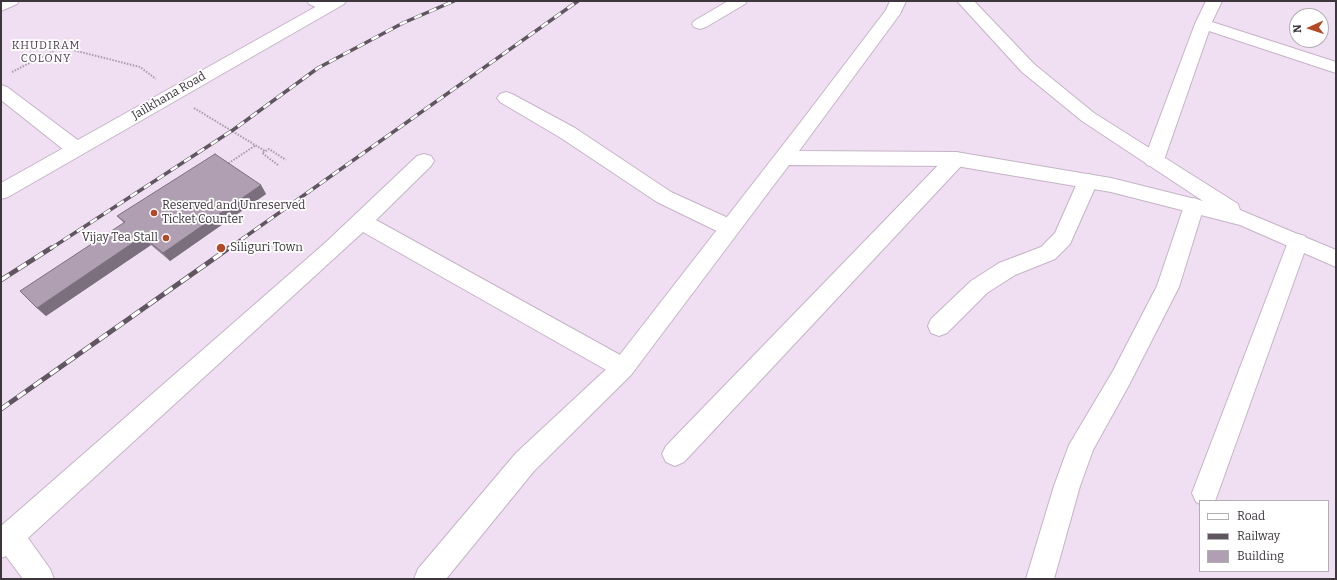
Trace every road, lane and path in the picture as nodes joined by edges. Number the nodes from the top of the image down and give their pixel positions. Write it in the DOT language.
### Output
graph roads {
  1 [pos="12,1"];
  2 [pos="739,1"];
  3 [pos="898,1"];
  4 [pos="965,1"];
  5 [pos="1214,1"];
  6 [pos="326,3"];
  7 [pos="1,6"];
  8 [pos="700,24"];
  9 [pos="1203,24"];
  10 [pos="1336,68"];
  11 [pos="8,74"];
  12 [pos="1,91"];
  13 [pos="175,93"];
  14 [pos="506,98"];
  15 [pos="256,145"];
  16 [pos="76,149"];
  17 [pos="265,151"];
  18 [pos="783,158"];
  19 [pos="956,159"];
  20 [pos="286,160"];
  21 [pos="1154,160"];
  22 [pos="424,161"];
  23 [pos="278,165"];
  24 [pos="224,166"];
  25 [pos="1088,181"];
  26 [pos="1,192"];
  27 [pos="1194,206"];
  28 [pos="1245,219"];
  29 [pos="361,221"];
  30 [pos="730,228"];
  31 [pos="1298,242"];
  32 [pos="1336,259"];
  33 [pos="939,326"];
  34 [pos="624,368"];
  35 [pos="675,454"];
  36 [pos="1205,493"];
  37 [pos="5,540"];
  38 [pos="40,579"];
  39 [pos="428,579"];
  40 [pos="1040,579"];
  1 -- 7 [label="street"];
  2 -- 8 [label="street"];
  3 -- 18 [label="street"];
  4 -- 21 [label="street"];
  5 -- 9 [label="street"];
  6 -- 13 [label="street, Jailkhana Road"];
  9 -- 10 [label="street"];
  9 -- 21 [label="street"];
  11 -- 13 [label="path"];
  12 -- 16 [label="street"];
  13 -- 15 [label="path"];
  13 -- 16 [label="street, Jailkhana Road"];
  14 -- 30 [label="street"];
  15 -- 17 [label="path"];
  15 -- 24 [label="path"];
  16 -- 26 [label="street, Jailkhana Road"];
  17 -- 20 [label="path"];
  17 -- 23 [label="path"];
  18 -- 19 [label="street"];
  18 -- 30 [label="street"];
  19 -- 25 [label="street"];
  19 -- 35 [label="street"];
  21 -- 28 [label="street"];
  22 -- 29 [label="street"];
  25 -- 27 [label="street"];
  25 -- 33 [label="street"];
  27 -- 28 [label="street"];
  27 -- 40 [label="street"];
  28 -- 31 [label="street"];
  29 -- 34 [label="street"];
  29 -- 37 [label="street"];
  30 -- 34 [label="street"];
  31 -- 32 [label="street"];
  31 -- 36 [label="street"];
  34 -- 39 [label="street"];
  37 -- 38 [label="street"];
}
